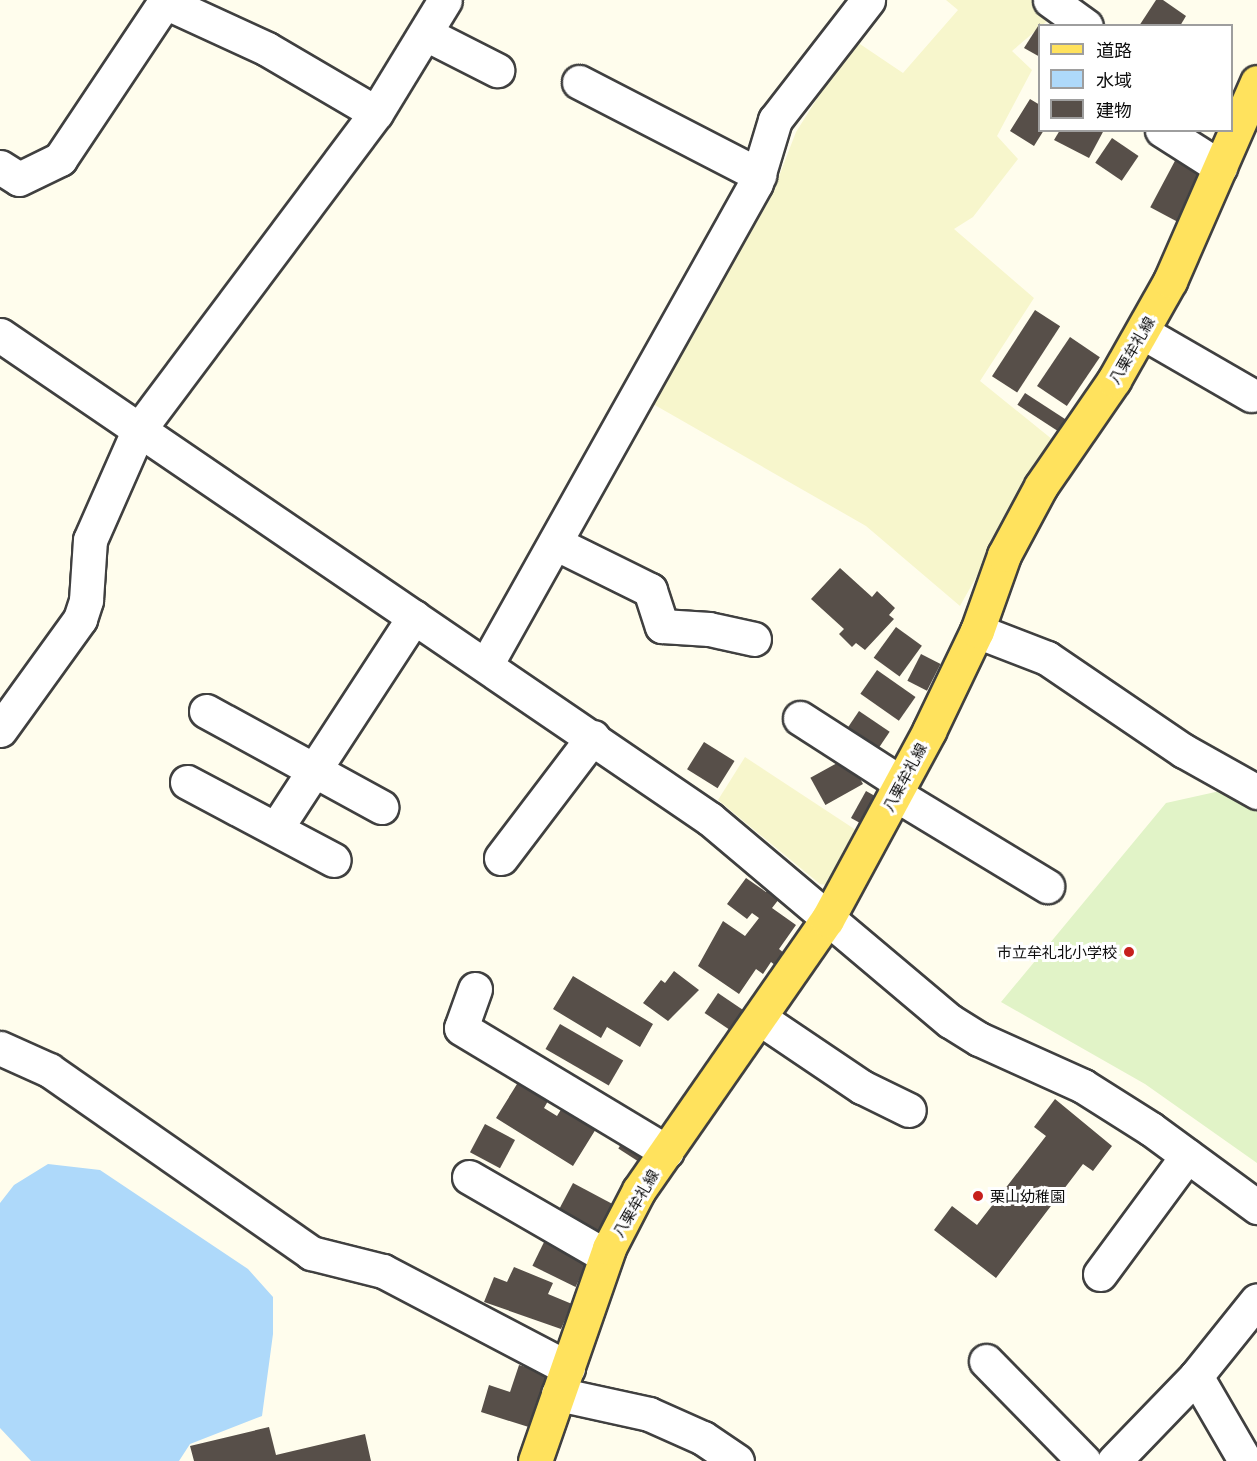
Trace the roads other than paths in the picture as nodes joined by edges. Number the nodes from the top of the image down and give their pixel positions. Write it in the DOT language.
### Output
graph roads {
  1 [pos="445,0"];
  2 [pos="867,0"];
  3 [pos="1050,0"];
  4 [pos="166,1"];
  5 [pos="1083,24"];
  6 [pos="426,34"];
  7 [pos="497,70"];
  8 [pos="579,82"];
  9 [pos="1257,82"];
  10 [pos="376,113"];
  11 [pos="1165,132"];
  12 [pos="0,167"];
  13 [pos="1220,167"];
  14 [pos="759,175"];
  15 [pos="1142,332"];
  16 [pos="0,335"];
  17 [pos="1251,395"];
  18 [pos="138,431"];
  19 [pos="555,543"];
  20 [pos="414,617"];
  21 [pos="977,631"];
  22 [pos="754,639"];
  23 [pos="486,665"];
  24 [pos="206,711"];
  25 [pos="800,718"];
  26 [pos="0,730"];
  27 [pos="593,737"];
  28 [pos="314,771"];
  29 [pos="187,782"];
  30 [pos="898,788"];
  31 [pos="1257,792"];
  32 [pos="381,807"];
  33 [pos="277,827"];
  34 [pos="501,858"];
  35 [pos="334,860"];
  36 [pos="1047,886"];
  37 [pos="827,920"];
  38 [pos="475,988"];
  39 [pos="761,1019"];
  40 [pos="0,1048"];
  41 [pos="909,1110"];
  42 [pos="667,1152"];
  43 [pos="1187,1156"];
  44 [pos="469,1177"];
  45 [pos="1257,1207"];
  46 [pos="606,1257"];
  47 [pos="1100,1274"];
  48 [pos="1257,1300"];
  49 [pos="986,1361"];
  50 [pos="1196,1376"];
  51 [pos="563,1381"];
  52 [pos="701,1449"];
  53 [pos="1244,1457"];
  54 [pos="535,1461"];
  55 [pos="737,1461"];
  56 [pos="1084,1461"];
  57 [pos="1114,1461"];
  1 -- 6 [label="street"];
  2 -- 14 [label="street"];
  3 -- 5 [label="street"];
  4 -- 10 [label="street"];
  4 -- 12 [label="street"];
  6 -- 7 [label="street"];
  6 -- 10 [label="street"];
  8 -- 14 [label="street"];
  9 -- 13 [label="main road, 八栗牟礼線"];
  10 -- 18 [label="street"];
  11 -- 13 [label="street"];
  13 -- 15 [label="main road, 八栗牟礼線"];
  14 -- 19 [label="street"];
  15 -- 17 [label="street"];
  15 -- 21 [label="main road, 八栗牟礼線"];
  16 -- 18 [label="street"];
  18 -- 20 [label="street"];
  18 -- 26 [label="street"];
  19 -- 22 [label="street"];
  19 -- 23 [label="street"];
  20 -- 23 [label="street"];
  20 -- 28 [label="street"];
  21 -- 30 [label="main road, 八栗牟礼線"];
  21 -- 31 [label="street"];
  23 -- 27 [label="street"];
  24 -- 28 [label="street"];
  25 -- 30 [label="street"];
  27 -- 34 [label="street"];
  27 -- 37 [label="street"];
  28 -- 32 [label="street"];
  28 -- 33 [label="street"];
  29 -- 33 [label="street"];
  30 -- 36 [label="street"];
  30 -- 37 [label="main road, 八栗牟礼線"];
  33 -- 35 [label="street"];
  37 -- 39 [label="main road, 八栗牟礼線"];
  37 -- 43 [label="street"];
  38 -- 42 [label="street"];
  39 -- 41 [label="street"];
  39 -- 42 [label="main road, 八栗牟礼線"];
  40 -- 51 [label="street"];
  42 -- 46 [label="main road, 八栗牟礼線"];
  43 -- 45 [label="street"];
  43 -- 47 [label="street"];
  44 -- 46 [label="street"];
  46 -- 51 [label="main road, 八栗牟礼線"];
  48 -- 50 [label="street"];
  49 -- 56 [label="street"];
  50 -- 53 [label="street"];
  50 -- 57 [label="street"];
  51 -- 52 [label="street"];
  51 -- 54 [label="main road, 八栗牟礼線"];
  52 -- 55 [label="street"];
}
